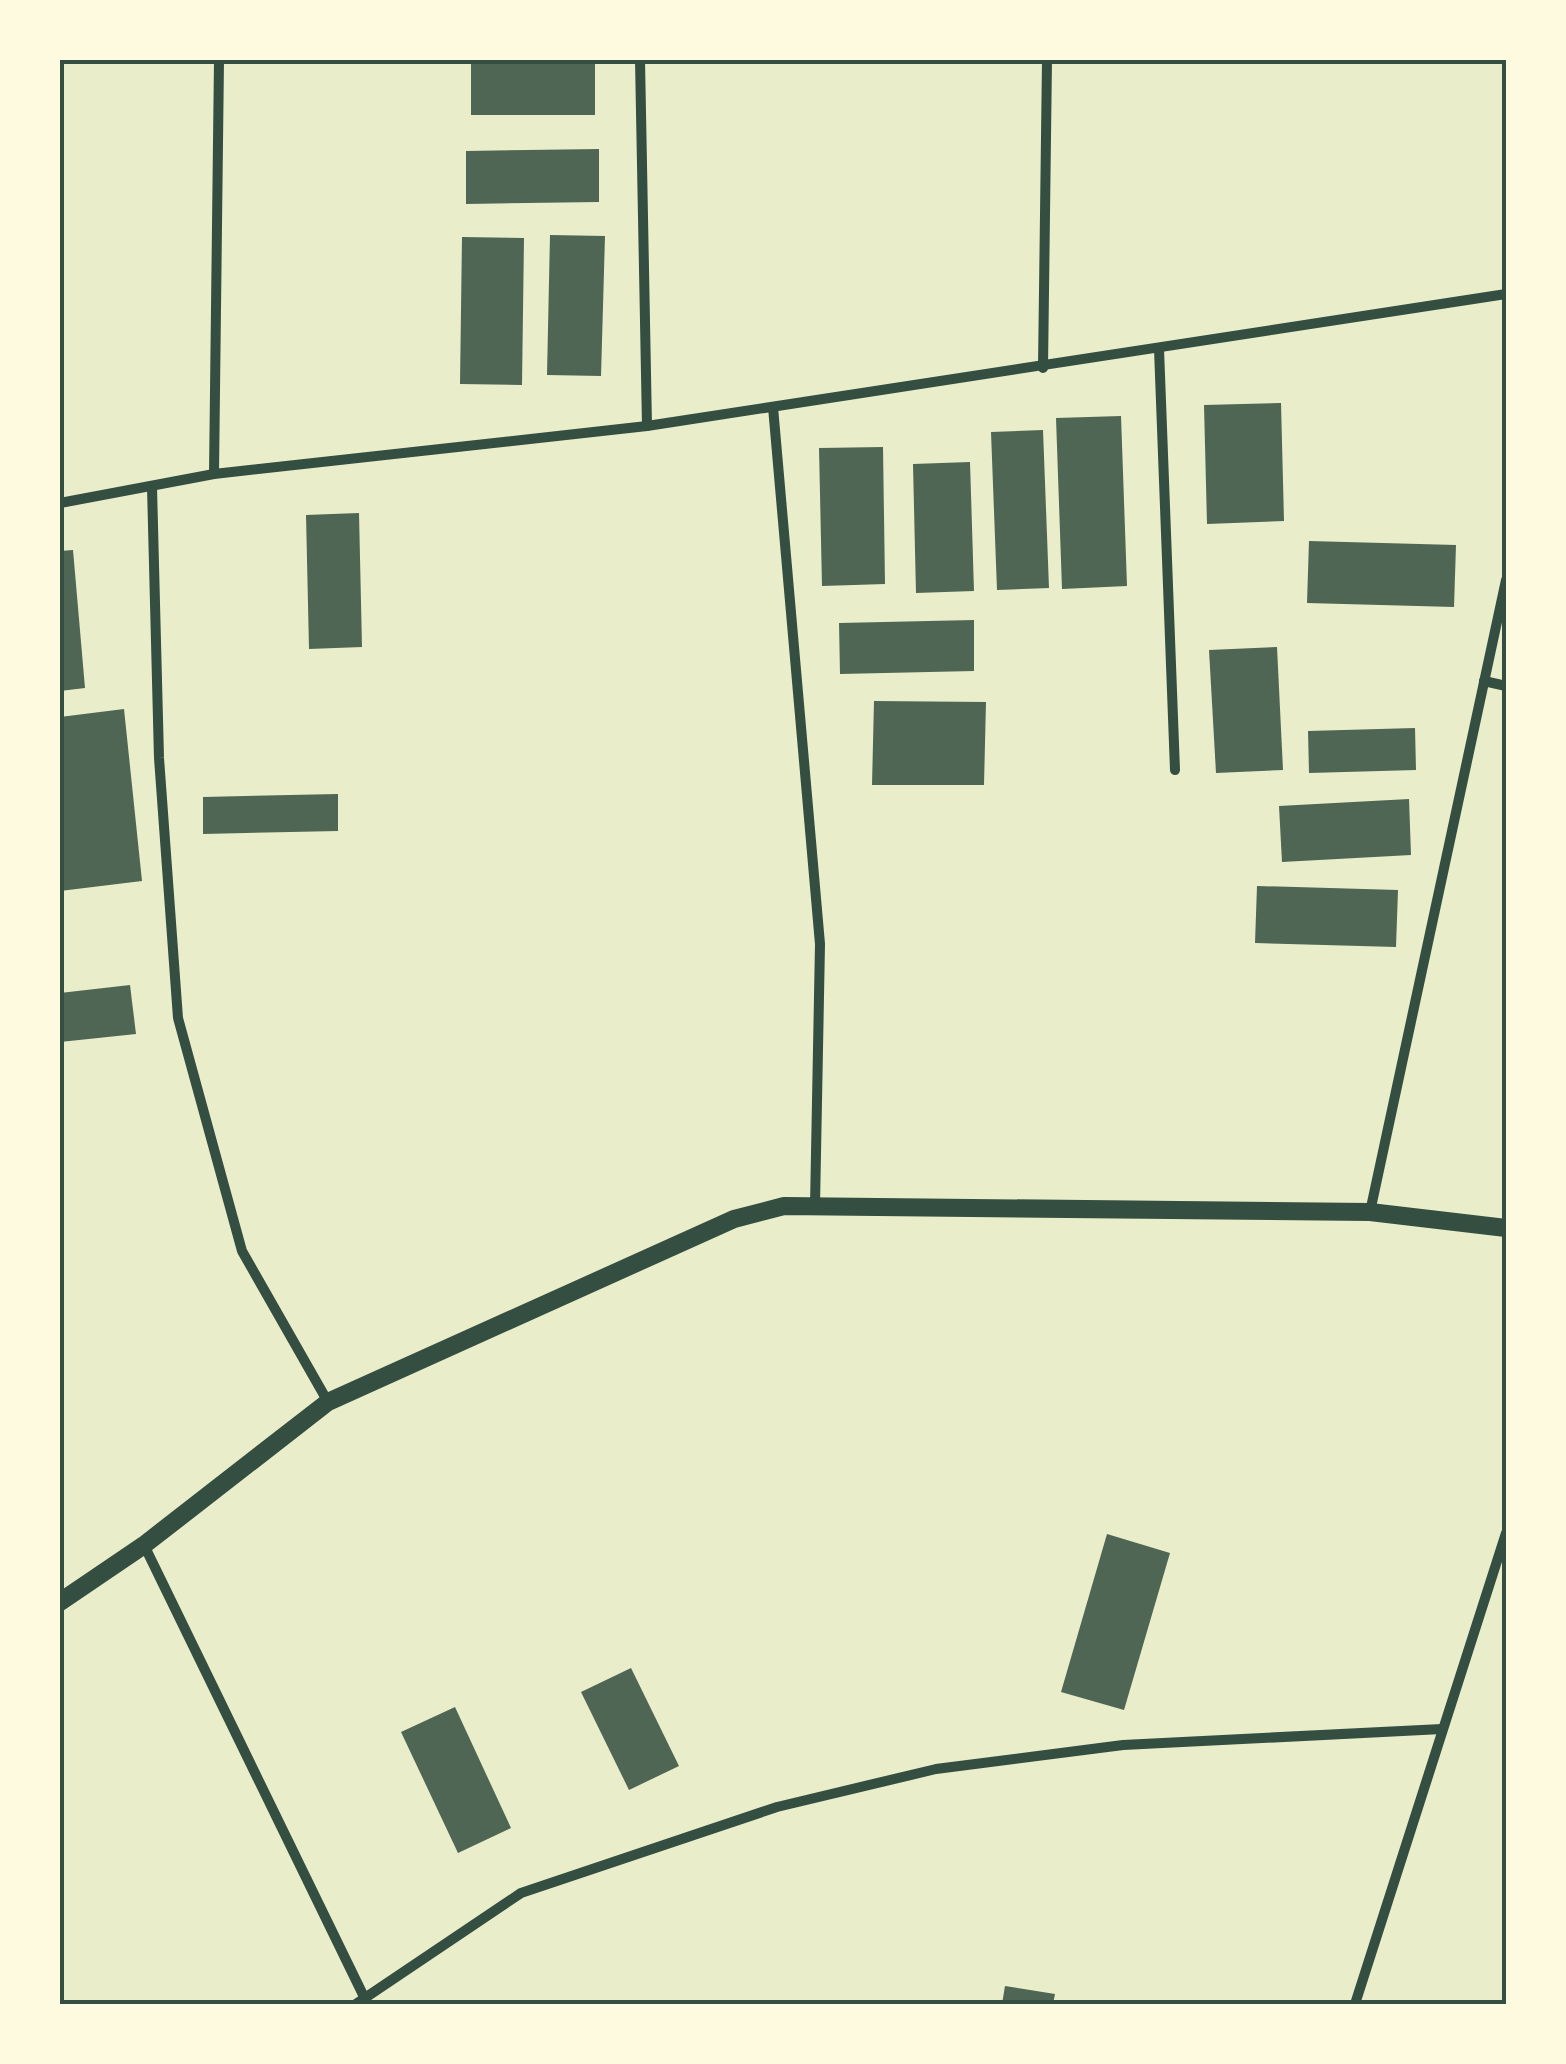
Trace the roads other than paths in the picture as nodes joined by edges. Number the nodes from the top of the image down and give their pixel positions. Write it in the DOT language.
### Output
graph roads {
  1 [pos="219,60"];
  2 [pos="640,60"];
  3 [pos="1047,60"];
  4 [pos="1506,294"];
  5 [pos="1159,349"];
  6 [pos="1043,368"];
  7 [pos="773,407"];
  8 [pos="646,426"];
  9 [pos="214,474"];
  10 [pos="152,487"];
  11 [pos="60,503"];
  12 [pos="1506,580"];
  13 [pos="1484,681"];
  14 [pos="1506,686"];
  15 [pos="1175,770"];
  16 [pos="815,1206"];
  17 [pos="1370,1212"];
  18 [pos="1506,1228"];
  19 [pos="328,1402"];
  20 [pos="1506,1533"];
  21 [pos="144,1544"];
  22 [pos="60,1602"];
  23 [pos="1442,1729"];
  24 [pos="362,2002"];
  25 [pos="1355,2004"];
  1 -- 9 [label="street"];
  2 -- 8 [label="street"];
  3 -- 6 [label="street"];
  4 -- 5 [label="street"];
  5 -- 6 [label="street"];
  5 -- 15 [label="street"];
  6 -- 7 [label="street"];
  7 -- 8 [label="street"];
  7 -- 16 [label="street"];
  8 -- 9 [label="street"];
  9 -- 10 [label="street"];
  10 -- 11 [label="street"];
  10 -- 19 [label="street"];
  12 -- 13 [label="street"];
  13 -- 14 [label="street"];
  13 -- 17 [label="street"];
  16 -- 17 [label="street"];
  16 -- 19 [label="street"];
  17 -- 18 [label="street"];
  19 -- 21 [label="street"];
  20 -- 23 [label="street"];
  21 -- 22 [label="street"];
  21 -- 24 [label="street"];
  23 -- 24 [label="street"];
  23 -- 25 [label="street"];
}
